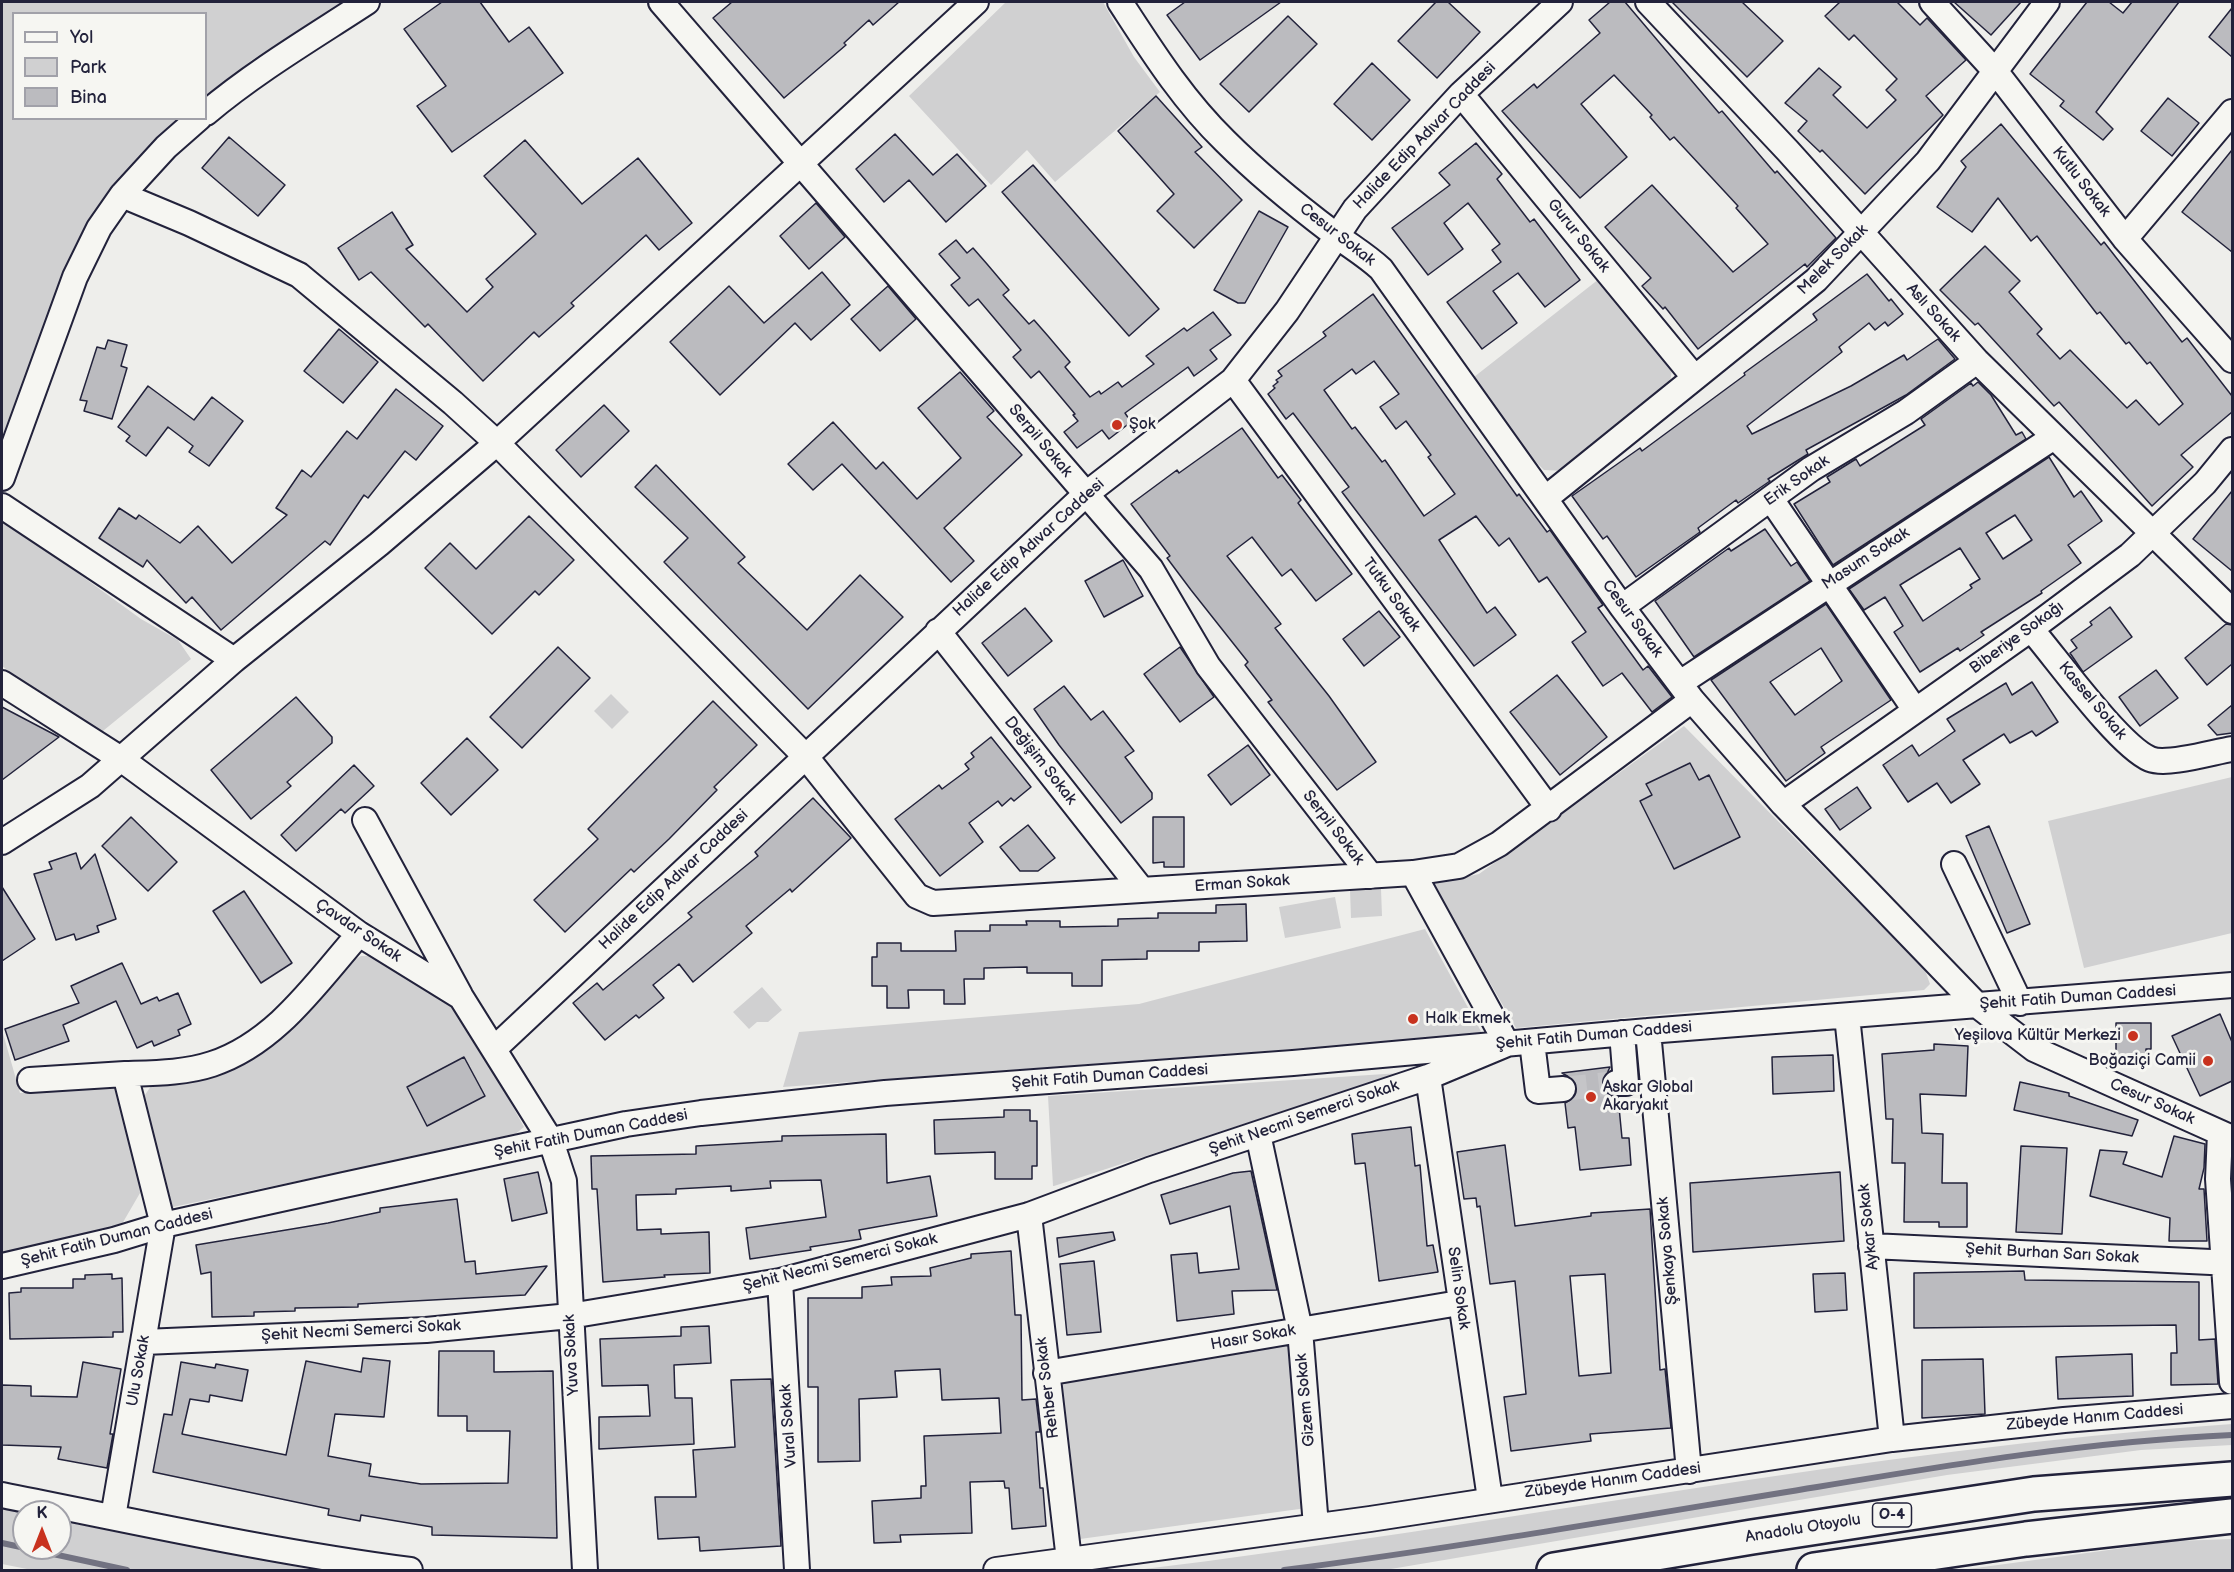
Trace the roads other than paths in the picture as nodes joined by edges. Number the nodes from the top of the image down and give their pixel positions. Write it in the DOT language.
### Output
graph roads {
  1 [pos="367,2"];
  2 [pos="661,2"];
  3 [pos="976,2"];
  4 [pos="1120,2"];
  5 [pos="1560,2"];
  6 [pos="1648,2"];
  7 [pos="1932,2"];
  8 [pos="2047,2"];
  9 [pos="1996,72"];
  10 [pos="1461,94"];
  11 [pos="207,112"];
  12 [pos="2232,112"];
  13 [pos="198,120"];
  14 [pos="802,162"];
  15 [pos="122,195"];
  16 [pos="1860,233"];
  17 [pos="1336,235"];
  18 [pos="2125,240"];
  19 [pos="2232,360"];
  20 [pos="1977,361"];
  21 [pos="1694,377"];
  22 [pos="1233,380"];
  23 [pos="2054,437"];
  24 [pos="497,443"];
  25 [pos="2232,450"];
  26 [pos="2,478"];
  27 [pos="1086,494"];
  28 [pos="1546,498"];
  29 [pos="1771,499"];
  30 [pos="2,506"];
  31 [pos="2154,534"];
  32 [pos="1828,583"];
  33 [pos="1622,607"];
  34 [pos="2232,611"];
  35 [pos="2031,629"];
  36 [pos="938,631"];
  37 [pos="234,660"];
  38 [pos="2,683"];
  39 [pos="1686,691"];
  40 [pos="1915,710"];
  41 [pos="2232,749"];
  42 [pos="806,757"];
  43 [pos="122,759"];
  44 [pos="1783,804"];
  45 [pos="1549,809"];
  46 [pos="365,820"];
  47 [pos="2,842"];
  48 [pos="1954,864"];
  49 [pos="1413,873"];
  50 [pos="1371,876"];
  51 [pos="1142,890"];
  52 [pos="359,934"];
  53 [pos="2232,985"];
  54 [pos="461,997"];
  55 [pos="2020,1002"];
  56 [pos="1978,1006"];
  57 [pos="1847,1016"];
  58 [pos="1648,1031"];
  59 [pos="1622,1033"];
  60 [pos="1532,1042"];
  61 [pos="1507,1044"];
  62 [pos="495,1048"];
  63 [pos="125,1074"];
  64 [pos="1428,1077"];
  65 [pos="30,1080"];
  66 [pos="1616,1083"];
  67 [pos="1563,1089"];
  68 [pos="1258,1134"];
  69 [pos="2226,1136"];
  70 [pos="550,1141"];
  71 [pos="1029,1215"];
  72 [pos="163,1225"];
  73 [pos="1871,1246"];
  74 [pos="2228,1263"];
  75 [pos="2,1266"];
  76 [pos="780,1281"];
  77 [pos="1459,1303"];
  78 [pos="570,1316"];
  79 [pos="1300,1330"];
  80 [pos="144,1341"];
  81 [pos="1046,1373"];
  82 [pos="2232,1382"];
  83 [pos="2232,1406"];
  84 [pos="1892,1439"];
  85 [pos="1689,1471"];
  86 [pos="2232,1479"];
  87 [pos="2,1495"];
  88 [pos="1490,1499"];
  89 [pos="2232,1516"];
  90 [pos="113,1517"];
  91 [pos="1316,1526"];
  92 [pos="1069,1560"];
  93 [pos="410,1570"];
  94 [pos="585,1570"];
  95 [pos="797,1570"];
  96 [pos="996,1570"];
  97 [pos="1554,1570"];
  98 [pos="1814,1570"];
  1 -- 11 [label="street"];
  2 -- 14 [label="street, Serpil Sokak"];
  3 -- 14 [label="street"];
  4 -- 17 [label="street, Cesur Sokak"];
  5 -- 10 [label="street, Halide Edip Adıvar Caddesi"];
  6 -- 16 [label="street, Aslı Sokak"];
  7 -- 9 [label="street, Kutlu Sokak"];
  8 -- 9 [label="street, Melek Sokak"];
  9 -- 16 [label="street, Melek Sokak"];
  9 -- 18 [label="street, Kutlu Sokak"];
  10 -- 17 [label="street, Halide Edip Adıvar Caddesi"];
  10 -- 21 [label="street, Gurur Sokak"];
  12 -- 18 [label="street"];
  13 -- 15 [label="street"];
  14 -- 24 [label="street"];
  14 -- 27 [label="street, Serpil Sokak"];
  15 -- 24 [label="street, Erman Sokak"];
  15 -- 26 [label="street"];
  16 -- 20 [label="street, Aslı Sokak"];
  16 -- 21 [label="street, Melek Sokak"];
  17 -- 22 [label="street, Halide Edip Adıvar Caddesi"];
  17 -- 28 [label="street, Cesur Sokak"];
  18 -- 19 [label="street, Kutlu Sokak"];
  20 -- 23 [label="street, Aslı Sokak"];
  20 -- 29 [label="street, Erik Sokak"];
  21 -- 28 [label="street, Melek Sokak"];
  22 -- 27 [label="street, Halide Edip Adıvar Caddesi"];
  22 -- 45 [label="street, Tutku Sokak"];
  23 -- 31 [label="street, Aslı Sokak"];
  23 -- 32 [label="street, Masum Sokak"];
  24 -- 37 [label="street"];
  24 -- 42 [label="street, Erman Sokak"];
  25 -- 31 [label="street, Biberiye Sokağı"];
  27 -- 36 [label="street, Halide Edip Adıvar Caddesi"];
  27 -- 50 [label="street, Serpil Sokak"];
  28 -- 33 [label="street, Cesur Sokak"];
  29 -- 32 [label="street"];
  29 -- 33 [label="street, Erik Sokak"];
  30 -- 37 [label="street"];
  31 -- 34 [label="street, Aslı Sokak"];
  31 -- 35 [label="street, Biberiye Sokağı"];
  32 -- 39 [label="street, Masum Sokak"];
  32 -- 40 [label="street"];
  33 -- 39 [label="street, Cesur Sokak"];
  35 -- 40 [label="street, Biberiye Sokağı"];
  35 -- 41 [label="street, Kassel Sokak"];
  36 -- 42 [label="street, Halide Edip Adıvar Caddesi"];
  36 -- 51 [label="street, Değişim Sokak"];
  37 -- 43 [label="street"];
  38 -- 43 [label="street, Çavdar Sokak"];
  39 -- 44 [label="street, Cesur Sokak"];
  39 -- 45 [label="street, Erman Sokak"];
  40 -- 44 [label="street, Biberiye Sokağı"];
  42 -- 51 [label="street, Erman Sokak"];
  42 -- 62 [label="street, Halide Edip Adıvar Caddesi"];
  43 -- 47 [label="street"];
  43 -- 52 [label="street, Çavdar Sokak"];
  44 -- 56 [label="street, Cesur Sokak"];
  45 -- 49 [label="street, Erman Sokak"];
  46 -- 54 [label="street"];
  48 -- 55 [label="street"];
  49 -- 50 [label="street, Erman Sokak"];
  49 -- 61 [label="street"];
  50 -- 51 [label="street, Erman Sokak"];
  52 -- 54 [label="street, Çavdar Sokak"];
  52 -- 63 [label="street"];
  53 -- 55 [label="street, Şehit Fatih Duman Caddesi"];
  54 -- 62 [label="street, Çavdar Sokak"];
  55 -- 56 [label="street, Şehit Fatih Duman Caddesi"];
  56 -- 57 [label="street, Şehit Fatih Duman Caddesi"];
  56 -- 69 [label="street, Cesur Sokak"];
  57 -- 58 [label="street, Şehit Fatih Duman Caddesi"];
  57 -- 73 [label="street, Aykar Sokak"];
  58 -- 59 [label="street, Şehit Fatih Duman Caddesi"];
  58 -- 85 [label="street, Şenkaya Sokak"];
  59 -- 60 [label="street, Şehit Fatih Duman Caddesi"];
  59 -- 66 [label="street"];
  60 -- 61 [label="street, Şehit Fatih Duman Caddesi"];
  60 -- 67 [label="street"];
  61 -- 64 [label="street, Şehit Necmi Semerci Sokak"];
  61 -- 70 [label="street, Şehit Fatih Duman Caddesi"];
  62 -- 70 [label="street, Çavdar Sokak"];
  63 -- 65 [label="street"];
  63 -- 72 [label="street"];
  64 -- 68 [label="street, Şehit Necmi Semerci Sokak"];
  64 -- 77 [label="street, Selin Sokak"];
  68 -- 71 [label="street, Şehit Necmi Semerci Sokak"];
  68 -- 79 [label="street, Gizem Sokak"];
  69 -- 74 [label="street"];
  70 -- 72 [label="street, Şehit Fatih Duman Caddesi"];
  70 -- 78 [label="street, Yuva Sokak"];
  71 -- 76 [label="street, Şehit Necmi Semerci Sokak"];
  71 -- 81 [label="street, Rehber Sokak"];
  72 -- 75 [label="street, Şehit Fatih Duman Caddesi"];
  72 -- 80 [label="street, Ulu Sokak"];
  73 -- 74 [label="street, Şehit Burhan Sarı Sokak"];
  73 -- 84 [label="street, Aykar Sokak"];
  74 -- 82 [label="street"];
  76 -- 78 [label="street, Şehit Necmi Semerci Sokak"];
  76 -- 95 [label="street, Vural Sokak"];
  77 -- 79 [label="street, Hasır Sokak"];
  77 -- 88 [label="street, Selin Sokak"];
  78 -- 80 [label="street, Şehit Necmi Semerci Sokak"];
  78 -- 94 [label="street, Yuva Sokak"];
  79 -- 81 [label="street, Hasır Sokak"];
  79 -- 91 [label="street, Gizem Sokak"];
  80 -- 90 [label="street, Ulu Sokak"];
  81 -- 92 [label="street, Rehber Sokak"];
  83 -- 84 [label="street, Zübeyde Hanım Caddesi"];
  84 -- 85 [label="street, Zübeyde Hanım Caddesi"];
  85 -- 88 [label="street, Zübeyde Hanım Caddesi"];
  86 -- 97 [label="highway, Anadolu Otoyolu / O-4"];
  87 -- 90 [label="street"];
  88 -- 91 [label="street, Zübeyde Hanım Caddesi"];
  89 -- 98 [label="highway"];
  90 -- 93 [label="street"];
  91 -- 92 [label="street, Zübeyde Hanım Caddesi"];
  92 -- 96 [label="street, Zübeyde Hanım Caddesi"];
}
